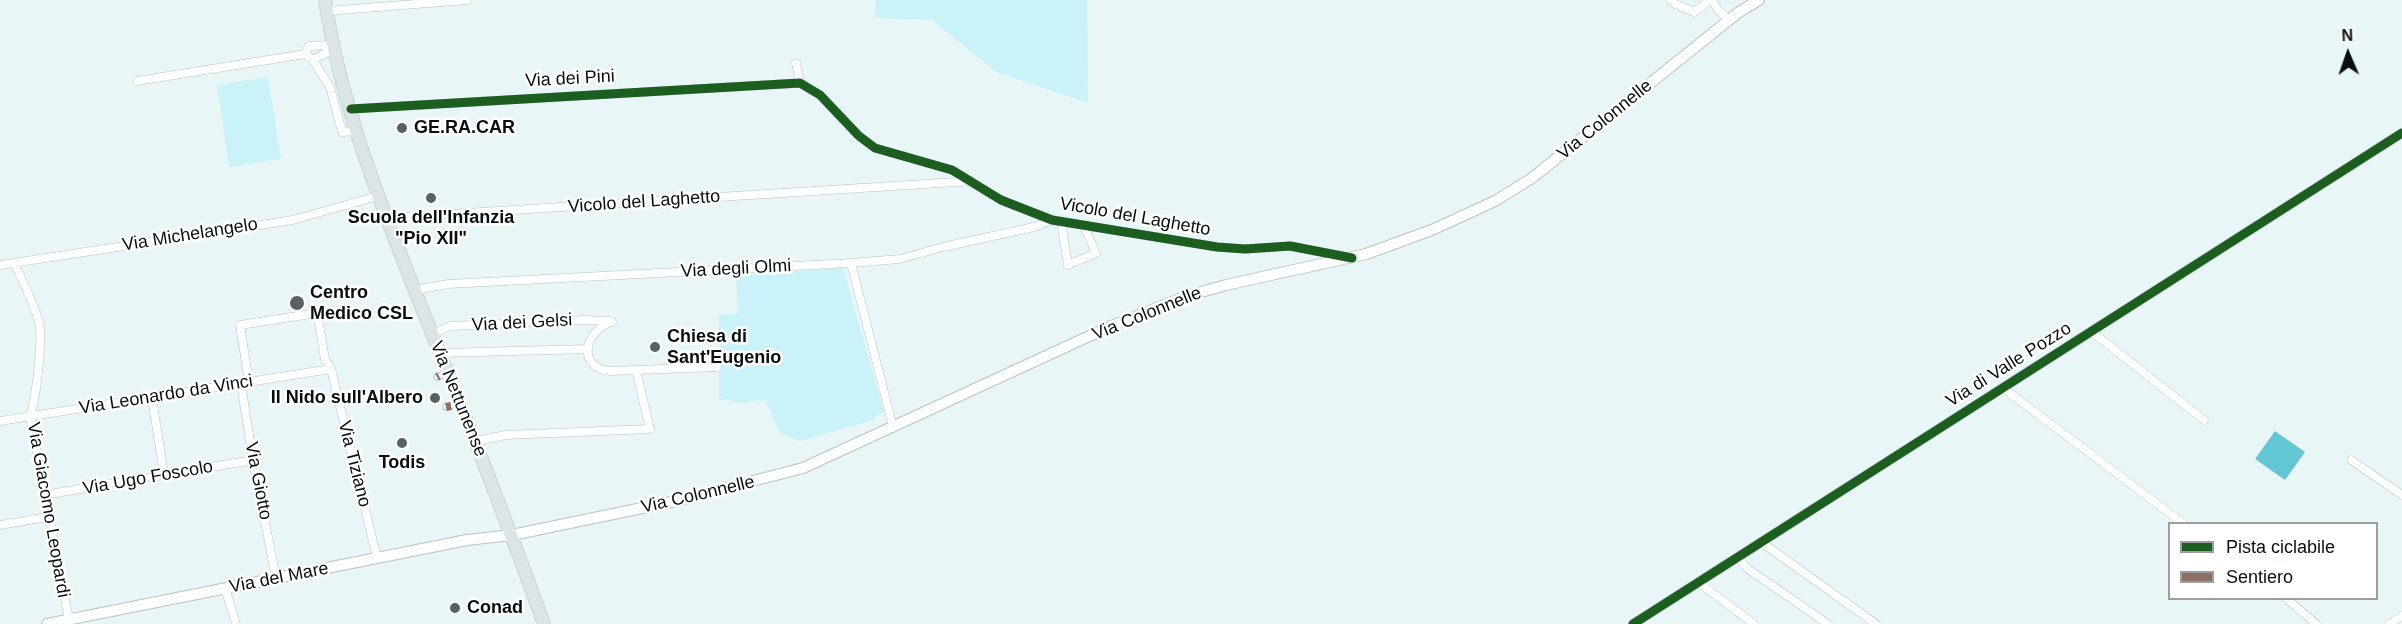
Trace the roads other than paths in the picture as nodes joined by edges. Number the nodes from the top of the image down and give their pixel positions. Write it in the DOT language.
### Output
graph roads {
  1 [pos="467,0"];
  2 [pos="1671,0"];
  3 [pos="1712,0"];
  4 [pos="1744,0"];
  5 [pos="1758,0"];
  6 [pos="326,6"];
  7 [pos="1739,12"];
  8 [pos="1729,20"];
  9 [pos="334,46"];
  10 [pos="305,54"];
  11 [pos="313,60"];
  12 [pos="796,63"];
  13 [pos="137,81"];
  14 [pos="800,84"];
  15 [pos="351,109"];
  16 [pos="357,132"];
  17 [pos="2402,133"];
  18 [pos="972,181"];
  19 [pos="378,196"];
  20 [pos="387,218"];
  21 [pos="1052,220"];
  22 [pos="1061,222"];
  23 [pos="1084,226"];
  24 [pos="1352,258"];
  25 [pos="14,262"];
  26 [pos="851,263"];
  27 [pos="0,265"];
  28 [pos="415,290"];
  29 [pos="2092,332"];
  30 [pos="432,333"];
  31 [pos="588,349"];
  32 [pos="440,353"];
  33 [pos="717,368"];
  34 [pos="331,369"];
  35 [pos="636,370"];
  36 [pos="245,383"];
  37 [pos="2003,388"];
  38 [pos="152,398"];
  39 [pos="30,416"];
  40 [pos="2204,420"];
  41 [pos="0,421"];
  42 [pos="892,427"];
  43 [pos="476,441"];
  44 [pos="253,460"];
  45 [pos="2351,460"];
  46 [pos="164,475"];
  47 [pos="44,495"];
  48 [pos="2402,495"];
  49 [pos="47,517"];
  50 [pos="2181,522"];
  51 [pos="0,525"];
  52 [pos="512,535"];
  53 [pos="1761,542"];
  54 [pos="1737,557"];
  55 [pos="377,558"];
  56 [pos="276,578"];
  57 [pos="1698,582"];
  58 [pos="225,588"];
  59 [pos="2288,600"];
  60 [pos="2402,616"];
  61 [pos="65,622"];
  62 [pos="47,624"];
  63 [pos="236,624"];
  64 [pos="544,624"];
  65 [pos="1633,624"];
  66 [pos="1754,624"];
  67 [pos="1828,624"];
  68 [pos="1876,624"];
  69 [pos="2316,624"];
  70 [pos="2389,624"];
  1 -- 6 [label="street"];
  2 -- 3 [label="street"];
  3 -- 8 [label="street"];
  4 -- 7 [label="main road, Via Colonnelle"];
  5 -- 7 [label="main road, Via Colonnelle"];
  6 -- 9 [label="main road, Via Nettunense"];
  7 -- 8 [label="main road, Via Colonnelle"];
  8 -- 24 [label="main road, Via Colonnelle"];
  9 -- 10 [label="street"];
  9 -- 11 [label="street"];
  9 -- 15 [label="main road, Via Nettunense"];
  10 -- 11 [label="street"];
  10 -- 13 [label="street"];
  11 -- 16 [label="street"];
  12 -- 14 [label="street"];
  14 -- 15 [label="street, Via dei Pini"];
  14 -- 18 [label="street, Vicolo del Laghetto"];
  15 -- 16 [label="main road, Via Nettunense"];
  16 -- 19 [label="main road, Via Nettunense"];
  17 -- 29 [label="street, Via di Valle Pozzo"];
  18 -- 20 [label="street, Vicolo del Laghetto"];
  18 -- 21 [label="street, Vicolo del Laghetto"];
  19 -- 20 [label="main road, Via Nettunense"];
  19 -- 25 [label="street, Via Michelangelo"];
  20 -- 28 [label="main road, Via Nettunense"];
  21 -- 22 [label="street, Vicolo del Laghetto"];
  21 -- 26 [label="street, Via degli Olmi"];
  22 -- 23 [label="street, Vicolo del Laghetto"];
  22 -- 23 [label="street"];
  23 -- 24 [label="street, Vicolo del Laghetto"];
  24 -- 42 [label="main road, Via Colonnelle"];
  25 -- 27 [label="street, Via Michelangelo"];
  25 -- 39 [label="street, Via Giacomo Leopardi"];
  26 -- 28 [label="street, Via degli Olmi"];
  26 -- 42 [label="street"];
  28 -- 30 [label="main road, Via Nettunense"];
  29 -- 37 [label="street, Via di Valle Pozzo"];
  29 -- 40 [label="street"];
  30 -- 31 [label="street, Via dei Gelsi"];
  30 -- 32 [label="main road, Via Nettunense"];
  31 -- 32 [label="street"];
  31 -- 35 [label="street"];
  32 -- 43 [label="main road, Via Nettunense"];
  33 -- 35 [label="street"];
  34 -- 36 [label="street, Via Leonardo da Vinci"];
  34 -- 36 [label="street, Via Tiziano"];
  34 -- 55 [label="street, Via Tiziano"];
  35 -- 43 [label="street"];
  36 -- 38 [label="street, Via Leonardo da Vinci"];
  36 -- 44 [label="street, Via Giotto"];
  37 -- 50 [label="street"];
  37 -- 53 [label="street, Via di Valle Pozzo"];
  38 -- 39 [label="street, Via Leonardo da Vinci"];
  38 -- 46 [label="street"];
  39 -- 41 [label="street, Via Leonardo da Vinci"];
  39 -- 47 [label="street, Via Giacomo Leopardi"];
  42 -- 52 [label="main road, Via Colonnelle"];
  43 -- 52 [label="main road, Via Nettunense"];
  44 -- 46 [label="street, Via Ugo Foscolo"];
  44 -- 56 [label="street, Via Giotto"];
  45 -- 48 [label="street"];
  46 -- 47 [label="street, Via Ugo Foscolo"];
  47 -- 49 [label="street, Via Giacomo Leopardi"];
  49 -- 51 [label="street"];
  49 -- 61 [label="street, Via Giacomo Leopardi"];
  52 -- 55 [label="main road, Via del Mare"];
  52 -- 64 [label="main road, Via Nettunense"];
  53 -- 54 [label="street, Via di Valle Pozzo"];
  53 -- 68 [label="street"];
  54 -- 57 [label="street, Via di Valle Pozzo"];
  54 -- 67 [label="street"];
  55 -- 56 [label="main road, Via del Mare"];
  56 -- 58 [label="main road, Via del Mare"];
  57 -- 65 [label="street, Via di Valle Pozzo"];
  57 -- 66 [label="street"];
  58 -- 61 [label="main road, Via del Mare"];
  58 -- 63 [label="street"];
  59 -- 69 [label="street"];
  60 -- 70 [label="street"];
  61 -- 62 [label="main road, Via del Mare"];
}
